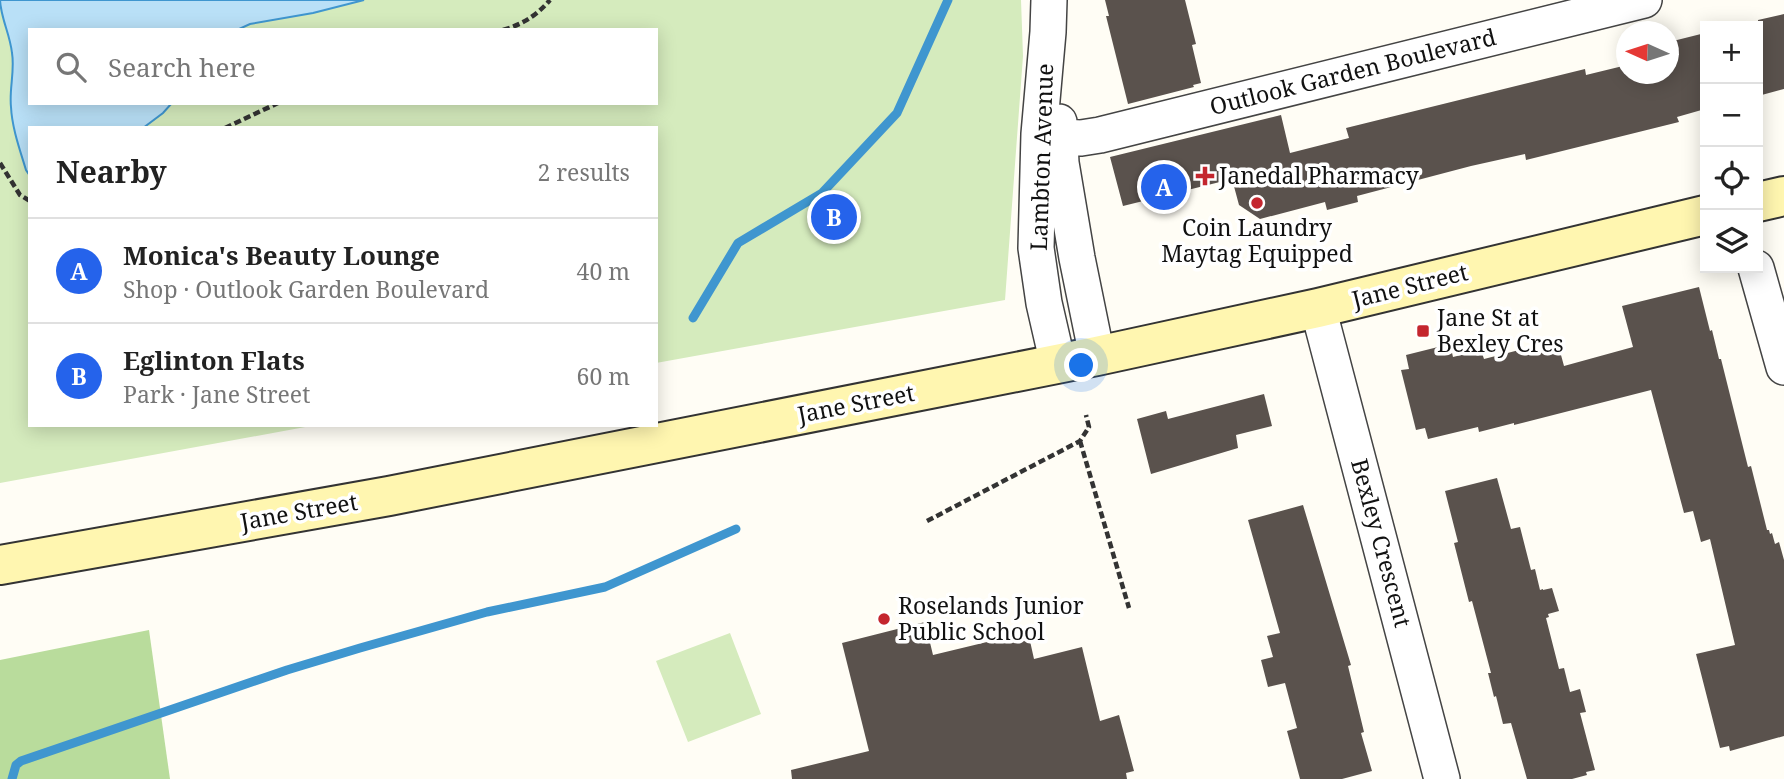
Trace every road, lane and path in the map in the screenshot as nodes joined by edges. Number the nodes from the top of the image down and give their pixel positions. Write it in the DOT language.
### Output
graph roads {
  1 [pos="550,0"];
  2 [pos="1644,0"];
  3 [pos="1049,16"];
  4 [pos="510,28"];
  5 [pos="274,105"];
  6 [pos="229,126"];
  7 [pos="1061,137"];
  8 [pos="0,163"];
  9 [pos="1784,196"];
  10 [pos="28,200"];
  11 [pos="1763,201"];
  12 [pos="1700,216"];
  13 [pos="1757,273"];
  14 [pos="1318,308"];
  15 [pos="1097,356"];
  16 [pos="1058,364"];
  17 [pos="1784,367"];
  18 [pos="1086,415"];
  19 [pos="1080,441"];
  20 [pos="927,521"];
  21 [pos="0,565"];
  22 [pos="1129,608"];
  23 [pos="1442,779"];
  1 -- 4 [label="path"];
  2 -- 7 [label="street, Outlook Garden Boulevard"];
  3 -- 7 [label="street, Lambton Avenue"];
  3 -- 16 [label="street, Lambton Avenue"];
  5 -- 6 [label="path"];
  7 -- 15 [label="street, Lambton Avenue"];
  8 -- 10 [label="path"];
  9 -- 11 [label="main road"];
  12 -- 14 [label="main road, Jane Street"];
  13 -- 17 [label="street"];
  14 -- 15 [label="main road, Jane Street"];
  14 -- 23 [label="street, Bexley Crescent"];
  15 -- 16 [label="main road, Jane Street"];
  16 -- 21 [label="main road, Jane Street"];
  18 -- 19 [label="path"];
  19 -- 20 [label="path"];
  19 -- 22 [label="path"];
}
